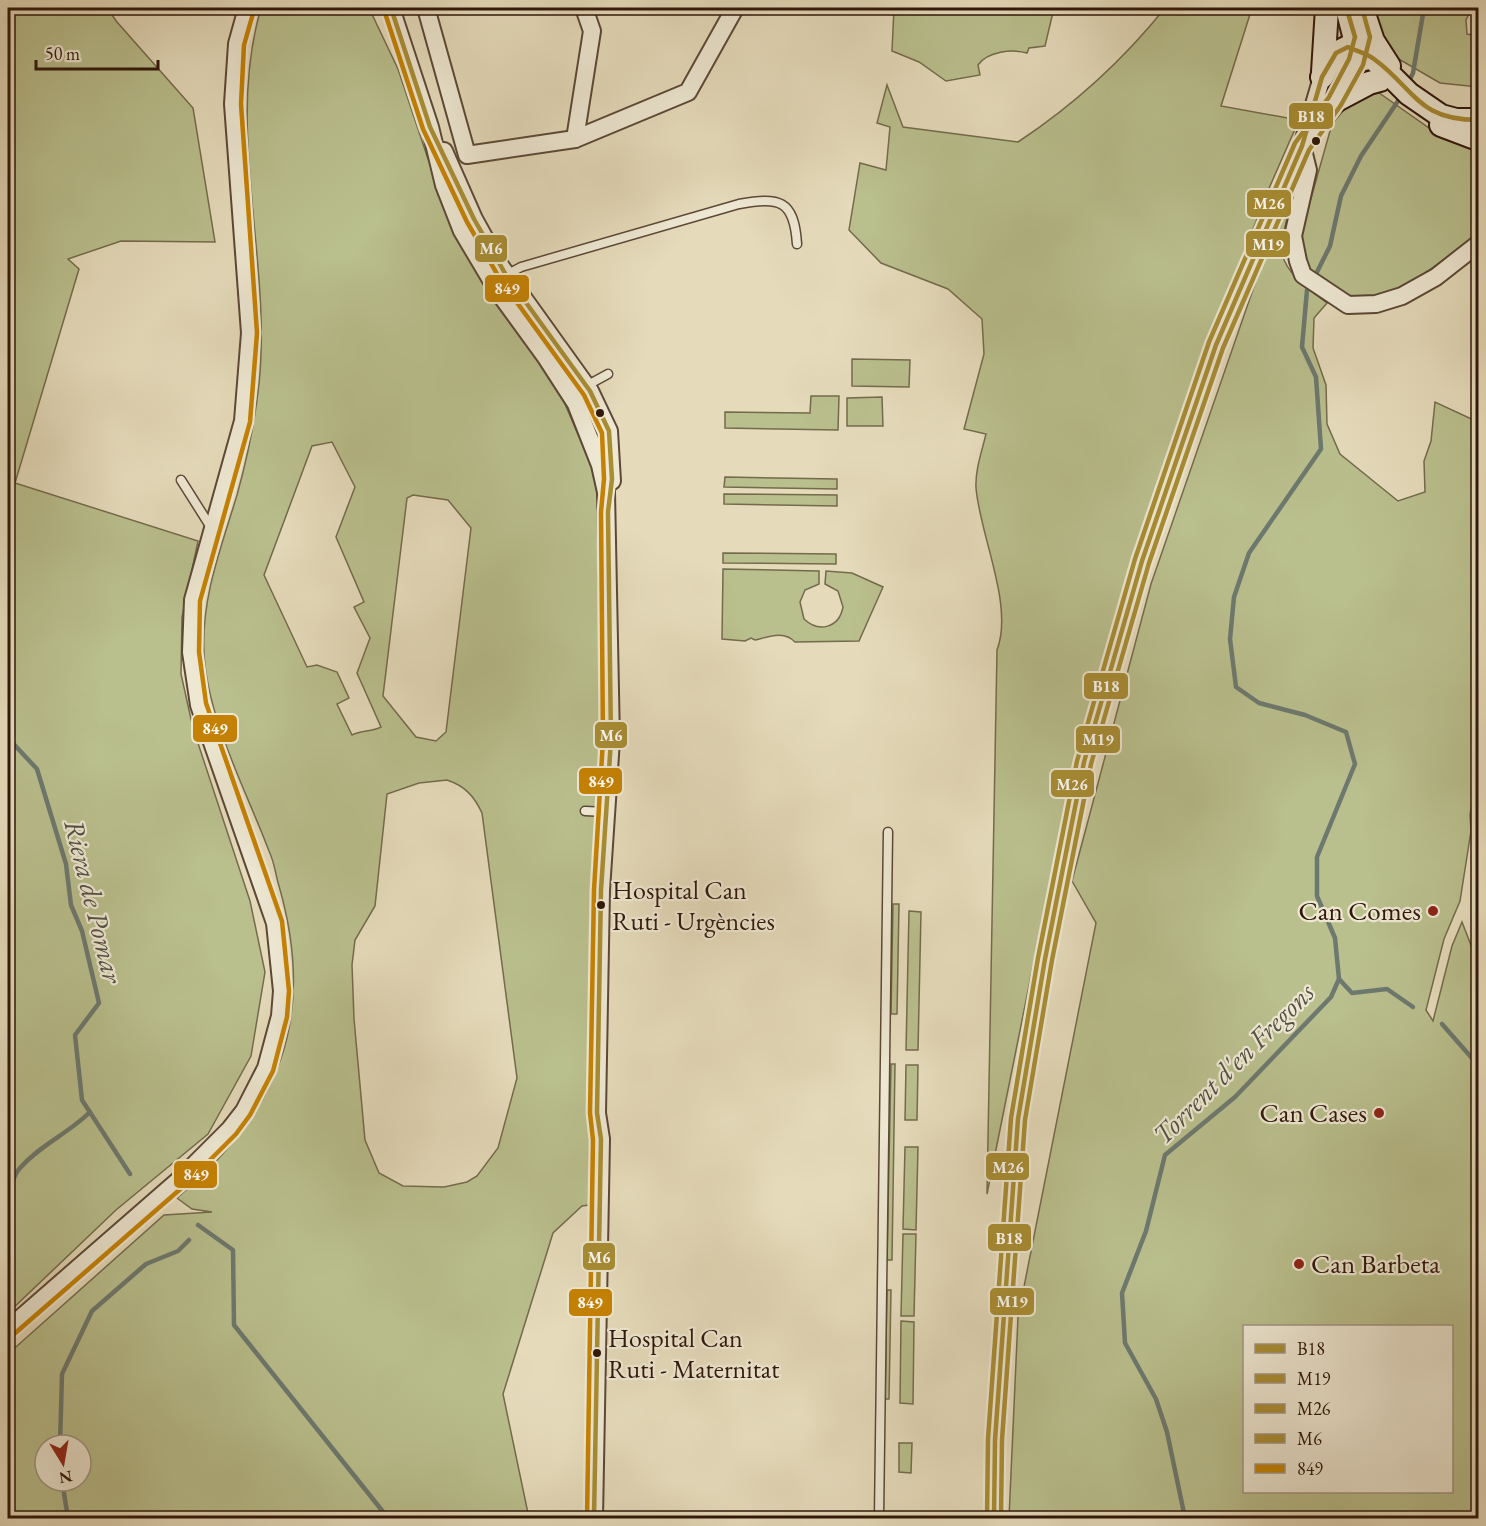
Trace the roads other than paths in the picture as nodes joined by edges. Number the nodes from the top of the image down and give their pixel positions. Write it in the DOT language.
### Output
graph roads {
  1 [pos="247,8"];
  2 [pos="391,8"];
  3 [pos="426,8"];
  4 [pos="584,8"];
  5 [pos="735,8"];
  6 [pos="1327,8"];
  7 [pos="1347,8"];
  8 [pos="1354,8"];
  9 [pos="1362,8"];
  10 [pos="1360,52"];
  11 [pos="1384,73"];
  12 [pos="1322,78"];
  13 [pos="1335,101"];
  14 [pos="1440,116"];
  15 [pos="1479,120"];
  16 [pos="430,127"];
  17 [pos="575,139"];
  18 [pos="1479,139"];
  19 [pos="1302,146"];
  20 [pos="457,219"];
  21 [pos="797,244"];
  22 [pos="1479,244"];
  23 [pos="506,275"];
  24 [pos="523,328"];
  25 [pos="608,374"];
  26 [pos="586,386"];
  27 [pos="594,445"];
  28 [pos="181,480"];
  29 [pos="608,512"];
  30 [pos="213,530"];
  31 [pos="585,811"];
  32 [pos="608,812"];
  33 [pos="888,832"];
  34 [pos="8,1329"];
  35 [pos="594,1518"];
  36 [pos="879,1518"];
  37 [pos="994,1518"];
  1 -- 30 [label="street"];
  2 -- 16 [label="street"];
  3 -- 17 [label="street"];
  4 -- 17 [label="street"];
  5 -- 17 [label="street"];
  6 -- 12 [label="street"];
  7 -- 10 [label="street"];
  8 -- 10 [label="street"];
  9 -- 11 [label="street"];
  10 -- 11 [label="street"];
  10 -- 12 [label="street"];
  10 -- 13 [label="street"];
  11 -- 13 [label="street"];
  11 -- 14 [label="street"];
  12 -- 19 [label="street"];
  13 -- 19 [label="street"];
  14 -- 15 [label="street"];
  14 -- 18 [label="street"];
  16 -- 20 [label="street"];
  16 -- 23 [label="street"];
  19 -- 22 [label="street"];
  19 -- 37 [label="street"];
  20 -- 23 [label="street"];
  20 -- 24 [label="street"];
  21 -- 23 [label="lane"];
  23 -- 26 [label="street"];
  24 -- 26 [label="street"];
  24 -- 27 [label="street"];
  25 -- 26 [label="lane"];
  26 -- 27 [label="street"];
  26 -- 29 [label="street"];
  27 -- 29 [label="street"];
  28 -- 30 [label="lane"];
  29 -- 32 [label="street"];
  30 -- 34 [label="street"];
  31 -- 32 [label="lane"];
  32 -- 35 [label="street"];
  33 -- 36 [label="lane"];
}
